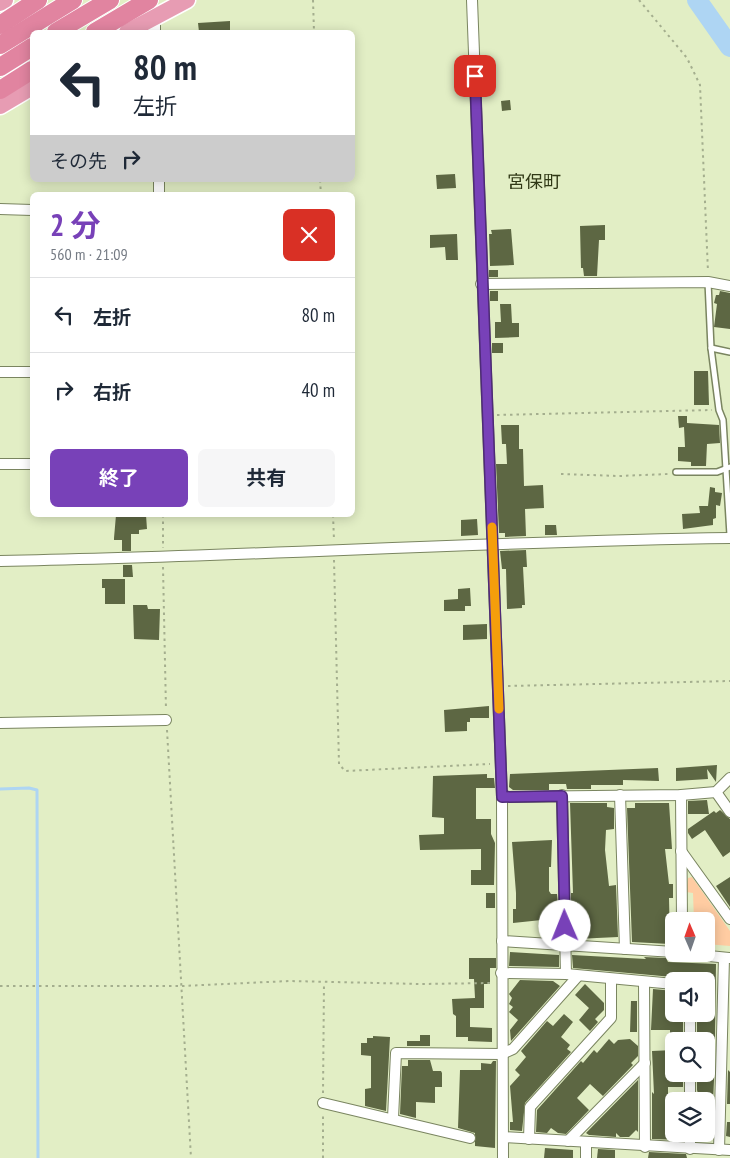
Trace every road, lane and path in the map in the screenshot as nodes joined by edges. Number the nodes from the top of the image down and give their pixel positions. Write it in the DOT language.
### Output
graph roads {
  1 [pos="5,0"];
  2 [pos="38,0"];
  3 [pos="73,0"];
  4 [pos="110,0"];
  5 [pos="149,0"];
  6 [pos="187,0"];
  7 [pos="313,0"];
  8 [pos="472,0"];
  9 [pos="639,0"];
  10 [pos="0,3"];
  11 [pos="0,25"];
  12 [pos="155,25"];
  13 [pos="59,30"];
  14 [pos="98,30"];
  15 [pos="135,30"];
  16 [pos="314,30"];
  17 [pos="0,45"];
  18 [pos="30,48"];
  19 [pos="0,67"];
  20 [pos="30,71"];
  21 [pos="30,88"];
  22 [pos="0,90"];
  23 [pos="0,106"];
  24 [pos="0,210"];
  25 [pos="30,210"];
  26 [pos="708,282"];
  27 [pos="481,284"];
  28 [pos="730,286"];
  29 [pos="711,348"];
  30 [pos="730,352"];
  31 [pos="0,372"];
  32 [pos="30,372"];
  33 [pos="719,410"];
  34 [pos="487,416"];
  35 [pos="722,420"];
  36 [pos="730,420"];
  37 [pos="0,464"];
  38 [pos="30,464"];
  39 [pos="728,467"];
  40 [pos="676,472"];
  41 [pos="561,474"];
  42 [pos="163,517"];
  43 [pos="333,517"];
  44 [pos="730,537"];
  45 [pos="493,543"];
  46 [pos="334,549"];
  47 [pos="163,558"];
  48 [pos="0,561"];
  49 [pos="730,681"];
  50 [pos="498,686"];
  51 [pos="166,720"];
  52 [pos="0,723"];
  53 [pos="501,764"];
  54 [pos="730,778"];
  55 [pos="716,792"];
  56 [pos="562,796"];
  57 [pos="620,796"];
  58 [pos="681,796"];
  59 [pos="502,797"];
  60 [pos="730,812"];
  61 [pos="681,852"];
  62 [pos="682,912"];
  63 [pos="730,919"];
  64 [pos="502,941"];
  65 [pos="565,944"];
  66 [pos="625,949"];
  67 [pos="665,951"];
  68 [pos="727,958"];
  69 [pos="566,974"];
  70 [pos="578,976"];
  71 [pos="502,978"];
  72 [pos="611,979"];
  73 [pos="644,982"];
  74 [pos="324,983"];
  75 [pos="665,983"];
  76 [pos="0,986"];
  77 [pos="182,986"];
  78 [pos="722,1016"];
  79 [pos="730,1026"];
  80 [pos="502,1054"];
  81 [pos="645,1063"];
  82 [pos="323,1103"];
  83 [pos="725,1116"];
  84 [pos="393,1118"];
  85 [pos="503,1137"];
  86 [pos="470,1138"];
  87 [pos="529,1139"];
  88 [pos="568,1141"];
  89 [pos="586,1142"];
  90 [pos="690,1142"];
  91 [pos="645,1147"];
  92 [pos="690,1149"];
  93 [pos="719,1150"];
  94 [pos="730,1150"];
  95 [pos="191,1158"];
  96 [pos="323,1158"];
  97 [pos="503,1158"];
  98 [pos="586,1158"];
  1 -- 10 [label="highway"];
  2 -- 11 [label="highway"];
  3 -- 17 [label="highway"];
  4 -- 13 [label="highway"];
  5 -- 14 [label="highway"];
  6 -- 12 [label="highway"];
  7 -- 16 [label="path"];
  8 -- 27 [label="street"];
  9 -- 26 [label="path"];
  12 -- 15 [label="highway"];
  18 -- 19 [label="highway"];
  20 -- 22 [label="highway"];
  21 -- 23 [label="highway"];
  24 -- 25 [label="street"];
  26 -- 27 [label="street"];
  26 -- 28 [label="street"];
  26 -- 29 [label="lane"];
  27 -- 34 [label="street"];
  29 -- 30 [label="lane"];
  29 -- 33 [label="lane"];
  31 -- 32 [label="street"];
  33 -- 34 [label="path"];
  33 -- 35 [label="lane"];
  34 -- 45 [label="street"];
  35 -- 36 [label="lane"];
  35 -- 39 [label="lane"];
  37 -- 38 [label="street"];
  39 -- 40 [label="lane"];
  39 -- 44 [label="lane"];
  40 -- 41 [label="path"];
  42 -- 47 [label="path"];
  43 -- 46 [label="path"];
  44 -- 45 [label="street"];
  45 -- 46 [label="street"];
  45 -- 50 [label="street"];
  46 -- 47 [label="street"];
  46 -- 53 [label="path"];
  47 -- 48 [label="street"];
  47 -- 51 [label="path"];
  49 -- 50 [label="path"];
  50 -- 53 [label="street"];
  51 -- 52 [label="street"];
  51 -- 77 [label="path"];
  53 -- 59 [label="street"];
  54 -- 55 [label="street"];
  55 -- 58 [label="street"];
  55 -- 60 [label="street"];
  56 -- 57 [label="street"];
  56 -- 59 [label="street"];
  56 -- 65 [label="street"];
  57 -- 58 [label="street"];
  57 -- 66 [label="street"];
  58 -- 61 [label="street"];
  59 -- 64 [label="street"];
  61 -- 62 [label="street"];
  61 -- 63 [label="street"];
  64 -- 65 [label="street"];
  64 -- 71 [label="street"];
  65 -- 66 [label="street"];
  65 -- 69 [label="street"];
  66 -- 67 [label="street"];
  68 -- 78 [label="street"];
  69 -- 70 [label="street"];
  69 -- 71 [label="street"];
  70 -- 72 [label="street"];
  70 -- 80 [label="street"];
  71 -- 74 [label="path"];
  71 -- 80 [label="street"];
  72 -- 73 [label="street"];
  72 -- 87 [label="street"];
  73 -- 75 [label="street"];
  73 -- 81 [label="street"];
  74 -- 77 [label="path"];
  74 -- 82 [label="path"];
  76 -- 77 [label="path"];
  77 -- 95 [label="path"];
  78 -- 79 [label="street"];
  78 -- 83 [label="street"];
  80 -- 84 [label="street"];
  80 -- 85 [label="street"];
  81 -- 88 [label="street"];
  81 -- 91 [label="street"];
  82 -- 84 [label="street"];
  82 -- 96 [label="path"];
  83 -- 93 [label="street"];
  84 -- 86 [label="street"];
  85 -- 87 [label="street"];
  85 -- 97 [label="street"];
  87 -- 88 [label="street"];
  88 -- 89 [label="street"];
  89 -- 91 [label="street"];
  89 -- 98 [label="street"];
  90 -- 92 [label="street"];
  91 -- 92 [label="street"];
  92 -- 93 [label="street"];
  93 -- 94 [label="street"];
}
